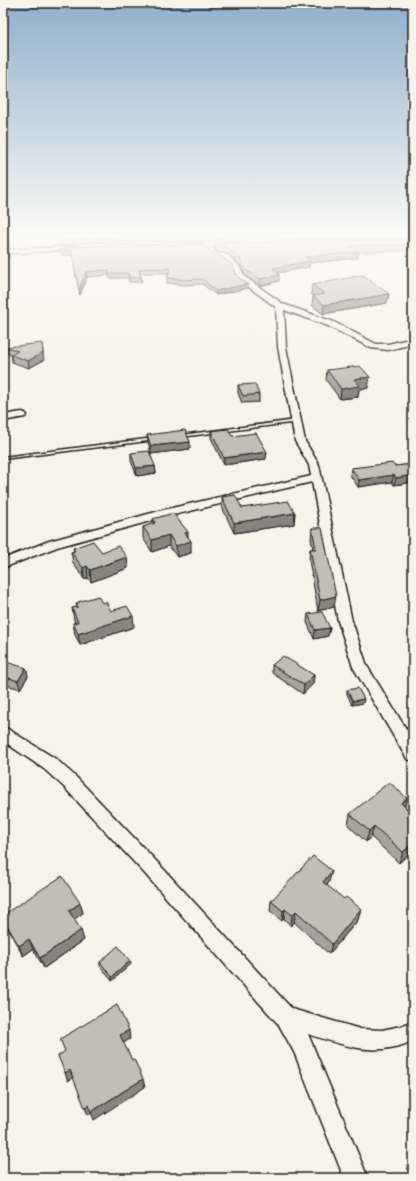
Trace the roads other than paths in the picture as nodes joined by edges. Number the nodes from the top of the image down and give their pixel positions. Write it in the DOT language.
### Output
graph roads {
  1 [pos="257,289"];
  2 [pos="280,306"];
  3 [pos="413,341"];
  4 [pos="22,415"];
  5 [pos="3,418"];
  6 [pos="296,421"];
  7 [pos="177,436"];
  8 [pos="162,438"];
  9 [pos="3,458"];
  10 [pos="317,478"];
  11 [pos="3,564"];
  12 [pos="3,733"];
  13 [pos="413,754"];
  14 [pos="286,1018"];
  15 [pos="413,1031"];
  16 [pos="356,1178"];
  1 -- 2 [label="street"];
  2 -- 3 [label="street"];
  2 -- 6 [label="street"];
  4 -- 5 [label="street"];
  6 -- 7 [label="lane"];
  6 -- 10 [label="street"];
  8 -- 9 [label="lane"];
  10 -- 11 [label="street"];
  10 -- 13 [label="street"];
  12 -- 14 [label="street"];
  14 -- 15 [label="street"];
  14 -- 16 [label="street"];
}
